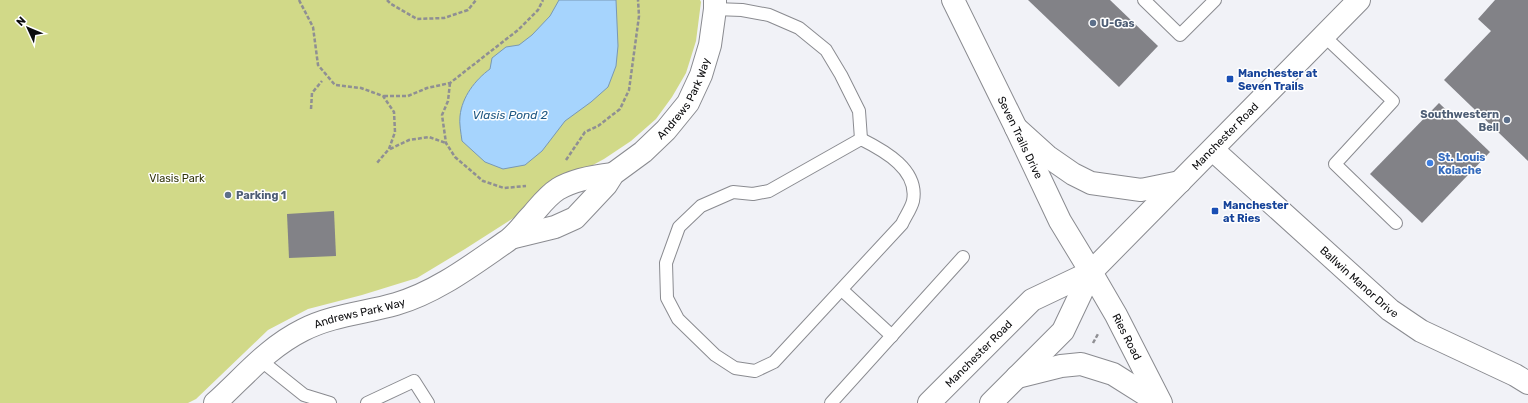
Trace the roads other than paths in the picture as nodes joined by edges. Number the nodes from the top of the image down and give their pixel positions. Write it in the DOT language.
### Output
graph roads {
  1 [pos="953,0"];
  2 [pos="1144,0"];
  3 [pos="1215,0"];
  4 [pos="1359,0"];
  5 [pos="715,4"];
  6 [pos="1324,36"];
  7 [pos="1016,128"];
  8 [pos="861,139"];
  9 [pos="1213,150"];
  10 [pos="613,174"];
  11 [pos="1180,182"];
  12 [pos="1396,223"];
  13 [pos="514,237"];
  14 [pos="962,257"];
  15 [pos="1091,272"];
  16 [pos="842,290"];
  17 [pos="892,336"];
  18 [pos="259,359"];
  19 [pos="1016,378"];
  20 [pos="1528,383"];
  21 [pos="215,403"];
  22 [pos="330,403"];
  23 [pos="367,403"];
  24 [pos="428,403"];
  25 [pos="831,403"];
  26 [pos="929,403"];
  27 [pos="991,403"];
  28 [pos="1160,403"];
  1 -- 7 [label="main road, Seven Trails Drive"];
  2 -- 3 [label="lane"];
  4 -- 6 [label="main road, Manchester Road"];
  5 -- 8 [label="lane"];
  5 -- 10 [label="main road, Andrews Park Way"];
  6 -- 9 [label="main road, Manchester Road"];
  6 -- 12 [label="lane"];
  7 -- 11 [label="main road"];
  7 -- 15 [label="main road, Seven Trails Drive"];
  8 -- 16 [label="lane"];
  8 -- 16 [label="lane"];
  9 -- 11 [label="main road, Manchester Road"];
  9 -- 20 [label="main road, Ballwin Manor Drive"];
  10 -- 13 [label="main road, Andrews Park Way"];
  10 -- 13 [label="main road, Andrews Park Way"];
  11 -- 15 [label="main road, Manchester Road"];
  13 -- 18 [label="main road, Andrews Park Way"];
  14 -- 17 [label="lane"];
  15 -- 19 [label="main road, Manchester Road"];
  15 -- 26 [label="main road, Manchester Road"];
  15 -- 28 [label="main road, Ries Road"];
  16 -- 17 [label="lane"];
  17 -- 25 [label="lane"];
  18 -- 21 [label="main road, Andrews Park Way"];
  18 -- 22 [label="lane"];
  19 -- 27 [label="main road, Manchester Road"];
  19 -- 28 [label="main road"];
  23 -- 24 [label="lane"];
}
